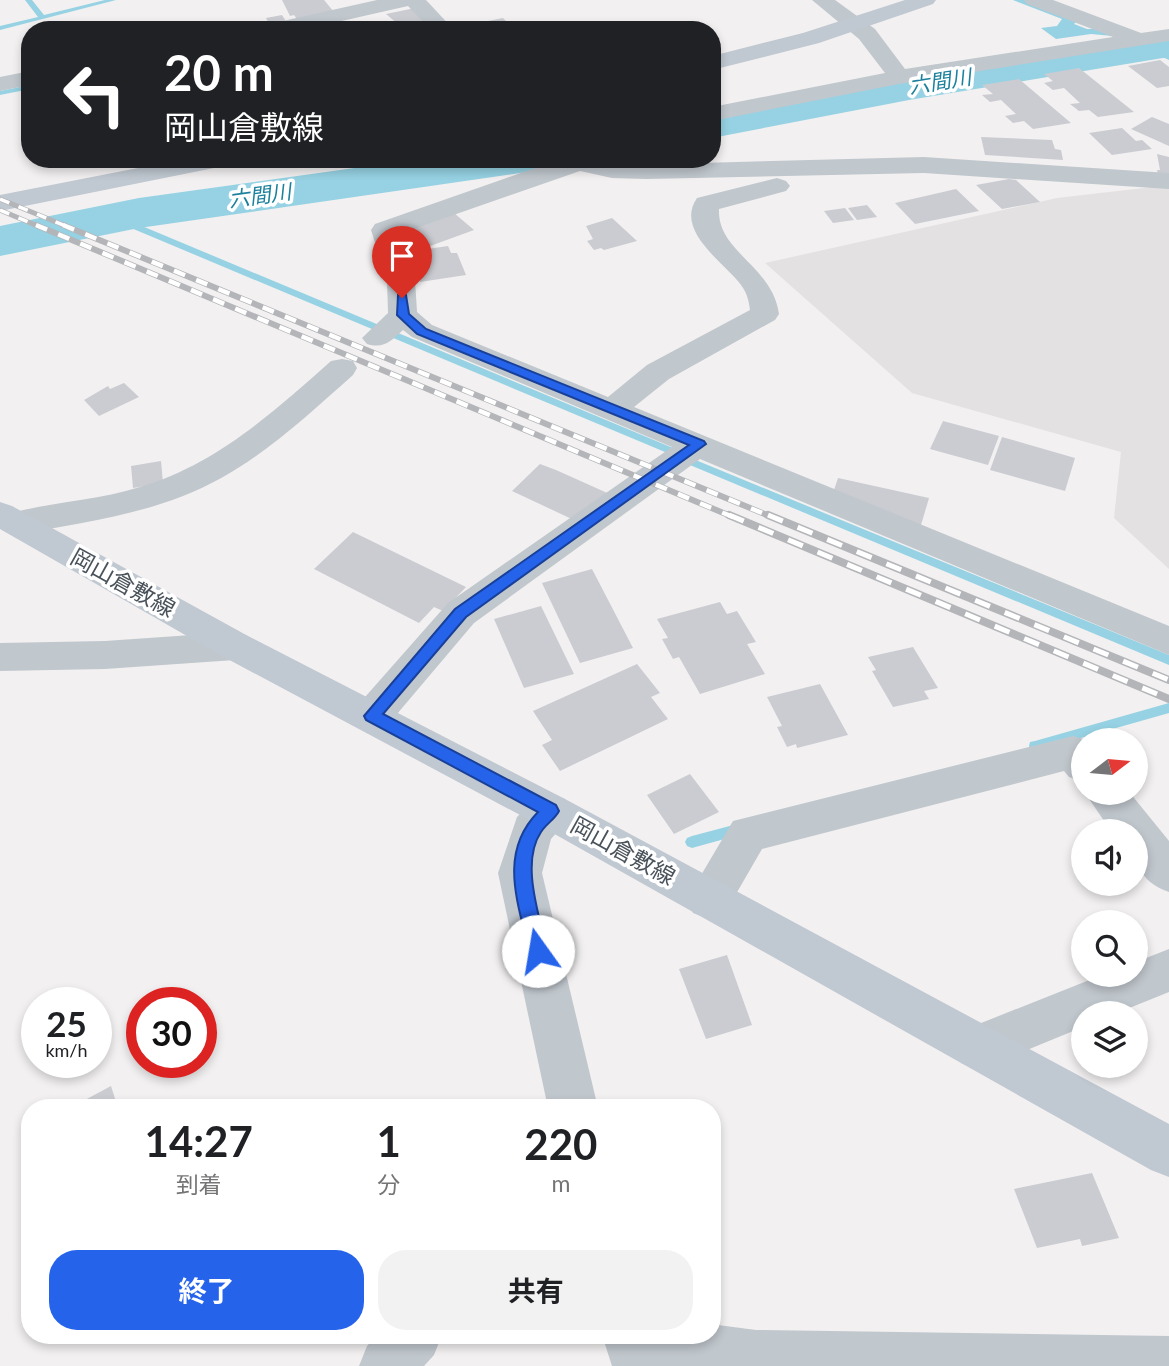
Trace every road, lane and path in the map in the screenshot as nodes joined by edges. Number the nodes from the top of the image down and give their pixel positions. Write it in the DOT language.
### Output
graph roads {
  1 [pos="822,0"];
  2 [pos="887,0"];
  3 [pos="926,0"];
  4 [pos="1034,0"];
  5 [pos="419,2"];
  6 [pos="850,20"];
  7 [pos="320,21"];
  8 [pos="435,21"];
  9 [pos="1169,35"];
  10 [pos="1143,41"];
  11 [pos="721,48"];
  12 [pos="1169,51"];
  13 [pos="721,60"];
  14 [pos="899,77"];
  15 [pos="21,80"];
  16 [pos="0,84"];
  17 [pos="721,112"];
  18 [pos="800,166"];
  19 [pos="98,168"];
  20 [pos="178,168"];
  21 [pos="557,168"];
  22 [pos="606,168"];
  23 [pos="1169,181"];
  24 [pos="0,187"];
  25 [pos="0,203"];
  26 [pos="342,368"];
  27 [pos="613,409"];
  28 [pos="687,453"];
  29 [pos="8,518"];
  30 [pos="1169,641"];
  31 [pos="235,646"];
  32 [pos="0,657"];
  33 [pos="372,716"];
  34 [pos="1071,753"];
  35 [pos="1115,805"];
  36 [pos="550,811"];
  37 [pos="1169,873"];
  38 [pos="709,899"];
  39 [pos="1169,970"];
  40 [pos="978,1047"];
  41 [pos="571,1099"];
  42 [pos="1169,1152"];
  43 [pos="406,1344"];
  44 [pos="633,1344"];
  45 [pos="757,1362"];
  46 [pos="1169,1364"];
  47 [pos="387,1366"];
  48 [pos="640,1366"];
  49 [pos="673,1366"];
  1 -- 6 [label="street"];
  2 -- 6 [label="street"];
  3 -- 6 [label="street"];
  4 -- 10 [label="street"];
  5 -- 7 [label="street"];
  5 -- 8 [label="street"];
  6 -- 11 [label="street"];
  6 -- 13 [label="street"];
  6 -- 14 [label="street"];
  9 -- 10 [label="street"];
  10 -- 12 [label="street"];
  10 -- 14 [label="street"];
  14 -- 17 [label="street"];
  15 -- 16 [label="street"];
  18 -- 22 [label="street"];
  18 -- 23 [label="street"];
  18 -- 27 [label="street"];
  19 -- 24 [label="street"];
  20 -- 25 [label="street"];
  21 -- 27 [label="street"];
  26 -- 29 [label="street"];
  27 -- 28 [label="street"];
  28 -- 30 [label="street"];
  28 -- 33 [label="street"];
  29 -- 31 [label="street, 岡山倉敷線"];
  31 -- 32 [label="street"];
  31 -- 33 [label="street, 岡山倉敷線"];
  33 -- 36 [label="street, 岡山倉敷線"];
  34 -- 38 [label="street"];
  35 -- 37 [label="street"];
  36 -- 38 [label="street, 岡山倉敷線"];
  36 -- 41 [label="street"];
  38 -- 40 [label="street, 岡山倉敷線"];
  39 -- 40 [label="street"];
  40 -- 42 [label="street, 岡山倉敷線"];
  43 -- 47 [label="street"];
  44 -- 48 [label="street"];
  45 -- 46 [label="street"];
  45 -- 49 [label="street"];
}
